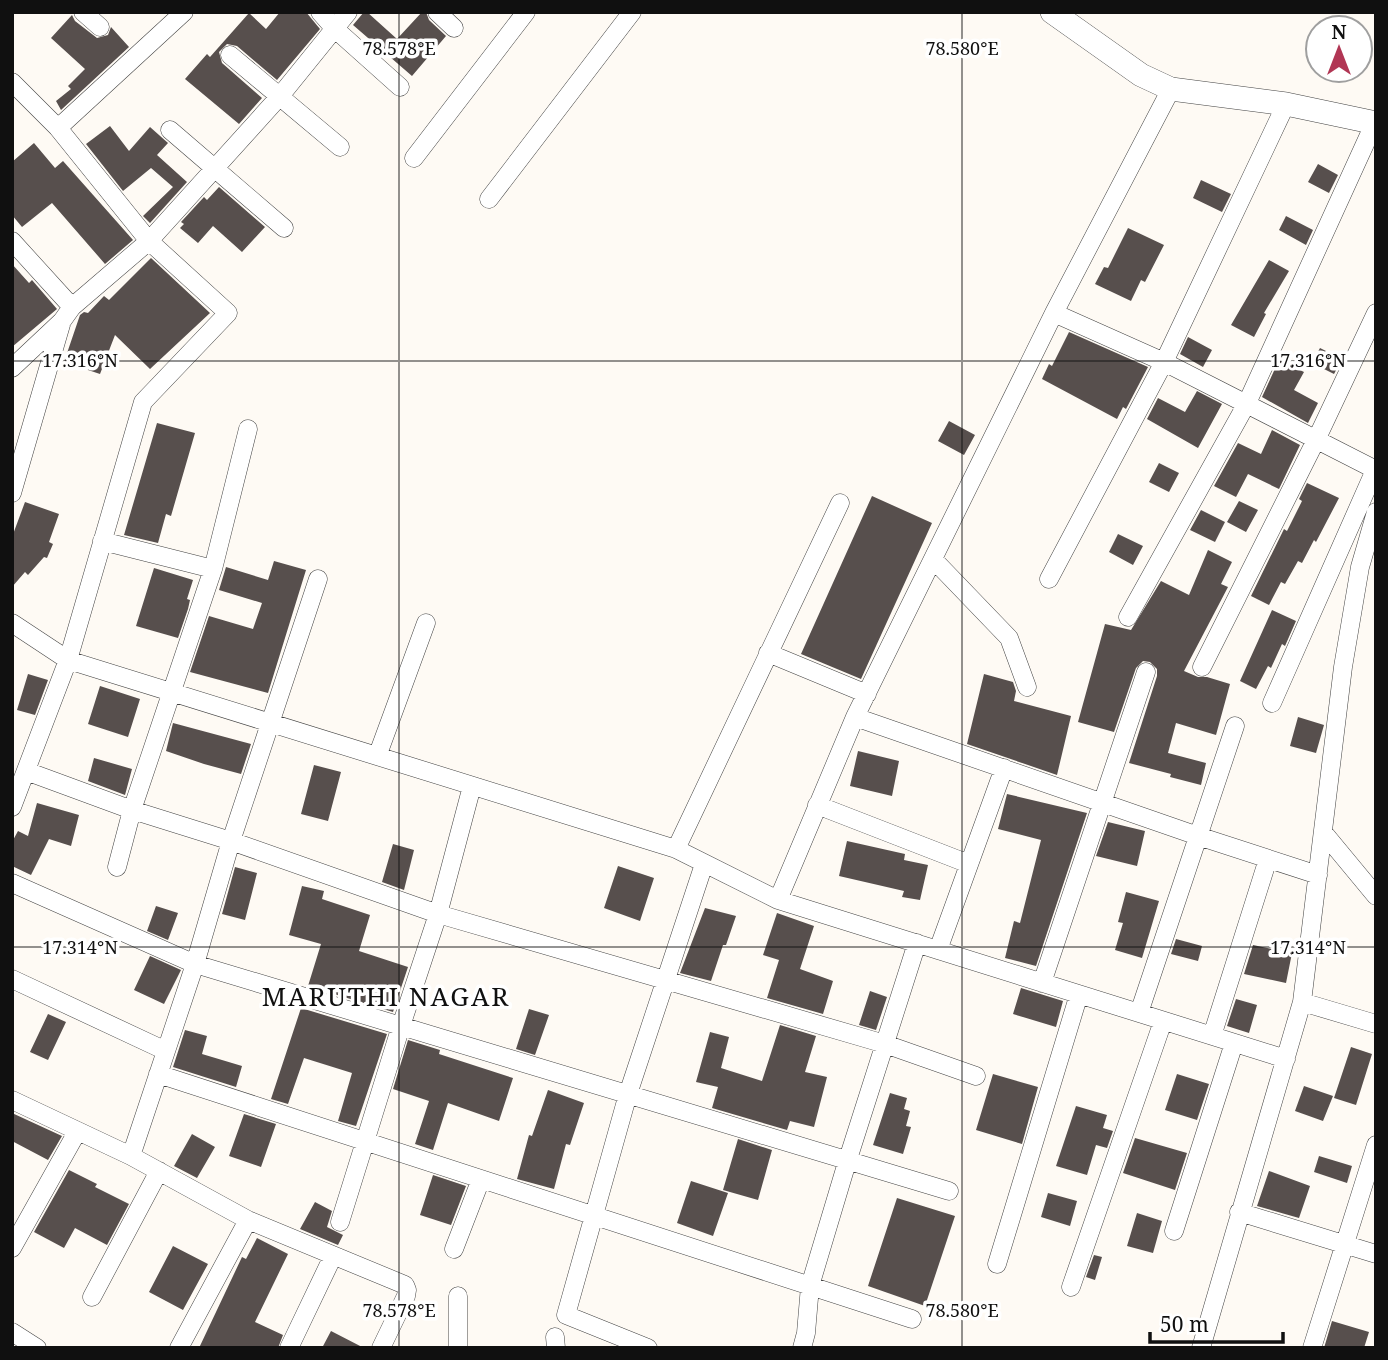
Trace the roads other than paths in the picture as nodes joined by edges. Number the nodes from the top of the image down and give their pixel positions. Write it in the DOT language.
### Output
graph roads {
  1 [pos="83,12"];
  2 [pos="184,12"];
  3 [pos="320,12"];
  4 [pos="348,12"];
  5 [pos="437,12"];
  6 [pos="526,12"];
  7 [pos="632,12"];
  8 [pos="1052,12"];
  9 [pos="100,27"];
  10 [pos="334,28"];
  11 [pos="454,28"];
  12 [pos="230,55"];
  13 [pos="12,82"];
  14 [pos="400,87"];
  15 [pos="1171,89"];
  16 [pos="280,96"];
  17 [pos="1286,104"];
  18 [pos="1376,122"];
  19 [pos="58,128"];
  20 [pos="170,130"];
  21 [pos="341,147"];
  22 [pos="414,158"];
  23 [pos="214,169"];
  24 [pos="489,198"];
  25 [pos="284,228"];
  26 [pos="12,241"];
  27 [pos="149,241"];
  28 [pos="1054,313"];
  29 [pos="1376,313"];
  30 [pos="67,314"];
  31 [pos="1164,362"];
  32 [pos="12,368"];
  33 [pos="1247,403"];
  34 [pos="248,429"];
  35 [pos="1317,438"];
  36 [pos="1376,470"];
  37 [pos="12,493"];
  38 [pos="840,503"];
  39 [pos="1376,512"];
  40 [pos="103,541"];
  41 [pos="933,559"];
  42 [pos="213,569"];
  43 [pos="318,579"];
  44 [pos="1049,579"];
  45 [pos="1128,617"];
  46 [pos="12,623"];
  47 [pos="426,623"];
  48 [pos="768,653"];
  49 [pos="68,660"];
  50 [pos="1202,667"];
  51 [pos="1146,672"];
  52 [pos="1027,687"];
  53 [pos="173,691"];
  54 [pos="867,694"];
  55 [pos="1272,703"];
  56 [pos="855,717"];
  57 [pos="270,724"];
  58 [pos="1235,726"];
  59 [pos="378,754"];
  60 [pos="1004,768"];
  61 [pos="26,771"];
  62 [pos="472,786"];
  63 [pos="1103,802"];
  64 [pos="817,806"];
  65 [pos="12,807"];
  66 [pos="132,810"];
  67 [pos="1323,832"];
  68 [pos="1198,836"];
  69 [pos="232,841"];
  70 [pos="676,849"];
  71 [pos="1268,859"];
  72 [pos="704,864"];
  73 [pos="969,864"];
  74 [pos="117,867"];
  75 [pos="1318,875"];
  76 [pos="12,883"];
  77 [pos="1376,896"];
  78 [pos="778,900"];
  79 [pos="439,914"];
  80 [pos="917,943"];
  81 [pos="938,950"];
  82 [pos="195,964"];
  83 [pos="12,979"];
  84 [pos="665,982"];
  85 [pos="1042,983"];
  86 [pos="1079,994"];
  87 [pos="1302,1002"];
  88 [pos="1139,1013"];
  89 [pos="1164,1021"];
  90 [pos="1376,1024"];
  91 [pos="401,1026"];
  92 [pos="1212,1036"];
  93 [pos="1234,1043"];
  94 [pos="885,1044"];
  95 [pos="166,1051"];
  96 [pos="1286,1059"];
  97 [pos="158,1074"];
  98 [pos="976,1076"];
  99 [pos="628,1094"];
  100 [pos="12,1100"];
  101 [pos="77,1132"];
  102 [pos="365,1142"];
  103 [pos="1376,1145"];
  104 [pos="131,1157"];
  105 [pos="848,1159"];
  106 [pos="159,1171"];
  107 [pos="481,1179"];
  108 [pos="949,1191"];
  109 [pos="1239,1213"];
  110 [pos="595,1216"];
  111 [pos="248,1220"];
  112 [pos="340,1222"];
  113 [pos="1174,1231"];
  114 [pos="1345,1244"];
  115 [pos="12,1248"];
  116 [pos="454,1249"];
  117 [pos="1376,1254"];
  118 [pos="333,1256"];
  119 [pos="997,1264"];
  120 [pos="810,1286"];
  121 [pos="1070,1287"];
  122 [pos="458,1296"];
  123 [pos="92,1297"];
  124 [pos="912,1319"];
  125 [pos="12,1332"];
  126 [pos="37,1348"];
  127 [pos="179,1348"];
  128 [pos="289,1348"];
  129 [pos="381,1348"];
  130 [pos="458,1348"];
  131 [pos="648,1348"];
  132 [pos="802,1348"];
  133 [pos="1201,1348"];
  134 [pos="1312,1348"];
  1 -- 9 [label="street"];
  2 -- 19 [label="street"];
  3 -- 10 [label="street"];
  4 -- 10 [label="street"];
  5 -- 11 [label="street"];
  6 -- 22 [label="street"];
  7 -- 24 [label="street"];
  8 -- 15 [label="street"];
  10 -- 14 [label="street"];
  10 -- 16 [label="street"];
  12 -- 16 [label="street"];
  13 -- 19 [label="street"];
  15 -- 17 [label="street"];
  15 -- 28 [label="street"];
  16 -- 21 [label="street"];
  16 -- 23 [label="street"];
  17 -- 18 [label="street"];
  17 -- 31 [label="street"];
  18 -- 33 [label="street"];
  19 -- 27 [label="street"];
  20 -- 23 [label="street"];
  23 -- 25 [label="street"];
  23 -- 27 [label="street"];
  26 -- 30 [label="street"];
  27 -- 30 [label="street"];
  27 -- 40 [label="street"];
  28 -- 31 [label="street"];
  28 -- 41 [label="street"];
  29 -- 35 [label="street"];
  30 -- 32 [label="street"];
  30 -- 37 [label="street"];
  31 -- 33 [label="street"];
  31 -- 44 [label="street"];
  33 -- 35 [label="street"];
  33 -- 45 [label="street"];
  34 -- 42 [label="street"];
  35 -- 36 [label="street"];
  35 -- 50 [label="street"];
  36 -- 55 [label="street"];
  38 -- 48 [label="street"];
  39 -- 67 [label="street"];
  40 -- 42 [label="street"];
  40 -- 49 [label="street"];
  41 -- 52 [label="street"];
  41 -- 54 [label="street"];
  42 -- 53 [label="street"];
  43 -- 57 [label="street"];
  46 -- 49 [label="street"];
  47 -- 59 [label="street"];
  48 -- 54 [label="street"];
  48 -- 70 [label="street"];
  49 -- 53 [label="street"];
  49 -- 61 [label="street"];
  51 -- 63 [label="street"];
  53 -- 57 [label="street"];
  53 -- 66 [label="street"];
  54 -- 56 [label="street"];
  56 -- 60 [label="street"];
  56 -- 64 [label="street"];
  57 -- 59 [label="street"];
  57 -- 69 [label="street"];
  58 -- 68 [label="street"];
  59 -- 62 [label="street"];
  60 -- 63 [label="street"];
  60 -- 73 [label="street"];
  61 -- 65 [label="street"];
  61 -- 66 [label="street"];
  62 -- 70 [label="street"];
  62 -- 79 [label="street"];
  63 -- 68 [label="street"];
  63 -- 85 [label="street"];
  64 -- 73 [label="street"];
  64 -- 78 [label="street"];
  66 -- 69 [label="street"];
  66 -- 74 [label="street"];
  67 -- 75 [label="street"];
  67 -- 77 [label="street"];
  68 -- 71 [label="street"];
  68 -- 88 [label="street"];
  69 -- 79 [label="street"];
  69 -- 82 [label="street"];
  70 -- 72 [label="street"];
  71 -- 75 [label="street"];
  71 -- 92 [label="street"];
  72 -- 78 [label="street"];
  72 -- 84 [label="street"];
  73 -- 81 [label="street"];
  75 -- 87 [label="street"];
  76 -- 82 [label="street"];
  78 -- 80 [label="street"];
  79 -- 84 [label="street"];
  79 -- 91 [label="street"];
  80 -- 81 [label="street"];
  80 -- 94 [label="street"];
  81 -- 85 [label="street"];
  82 -- 91 [label="street"];
  82 -- 95 [label="street"];
  83 -- 95 [label="street"];
  84 -- 94 [label="street"];
  84 -- 99 [label="street"];
  85 -- 86 [label="street"];
  86 -- 88 [label="street"];
  86 -- 119 [label="street"];
  87 -- 90 [label="street"];
  87 -- 96 [label="street"];
  88 -- 89 [label="street"];
  89 -- 92 [label="street"];
  89 -- 121 [label="street"];
  91 -- 99 [label="street"];
  91 -- 102 [label="street"];
  92 -- 93 [label="street"];
  93 -- 96 [label="street"];
  93 -- 113 [label="street"];
  94 -- 98 [label="street"];
  94 -- 105 [label="street"];
  95 -- 97 [label="street"];
  96 -- 109 [label="street"];
  97 -- 102 [label="street"];
  97 -- 104 [label="street"];
  99 -- 105 [label="street"];
  99 -- 110 [label="street"];
  100 -- 101 [label="street"];
  101 -- 104 [label="street"];
  101 -- 115 [label="street"];
  102 -- 107 [label="street"];
  102 -- 112 [label="street"];
  103 -- 114 [label="street"];
  104 -- 106 [label="street"];
  105 -- 108 [label="street"];
  105 -- 120 [label="street"];
  106 -- 111 [label="street"];
  106 -- 123 [label="street"];
  107 -- 110 [label="street"];
  107 -- 116 [label="street"];
  109 -- 114 [label="street"];
  109 -- 133 [label="street"];
  110 -- 120 [label="street"];
  110 -- 131 [label="street"];
  111 -- 118 [label="street"];
  111 -- 127 [label="street"];
  114 -- 117 [label="street"];
  114 -- 134 [label="street"];
  118 -- 128 [label="street"];
  118 -- 129 [label="street"];
  120 -- 124 [label="street"];
  120 -- 132 [label="street"];
  122 -- 130 [label="street"];
  125 -- 126 [label="street"];
}
